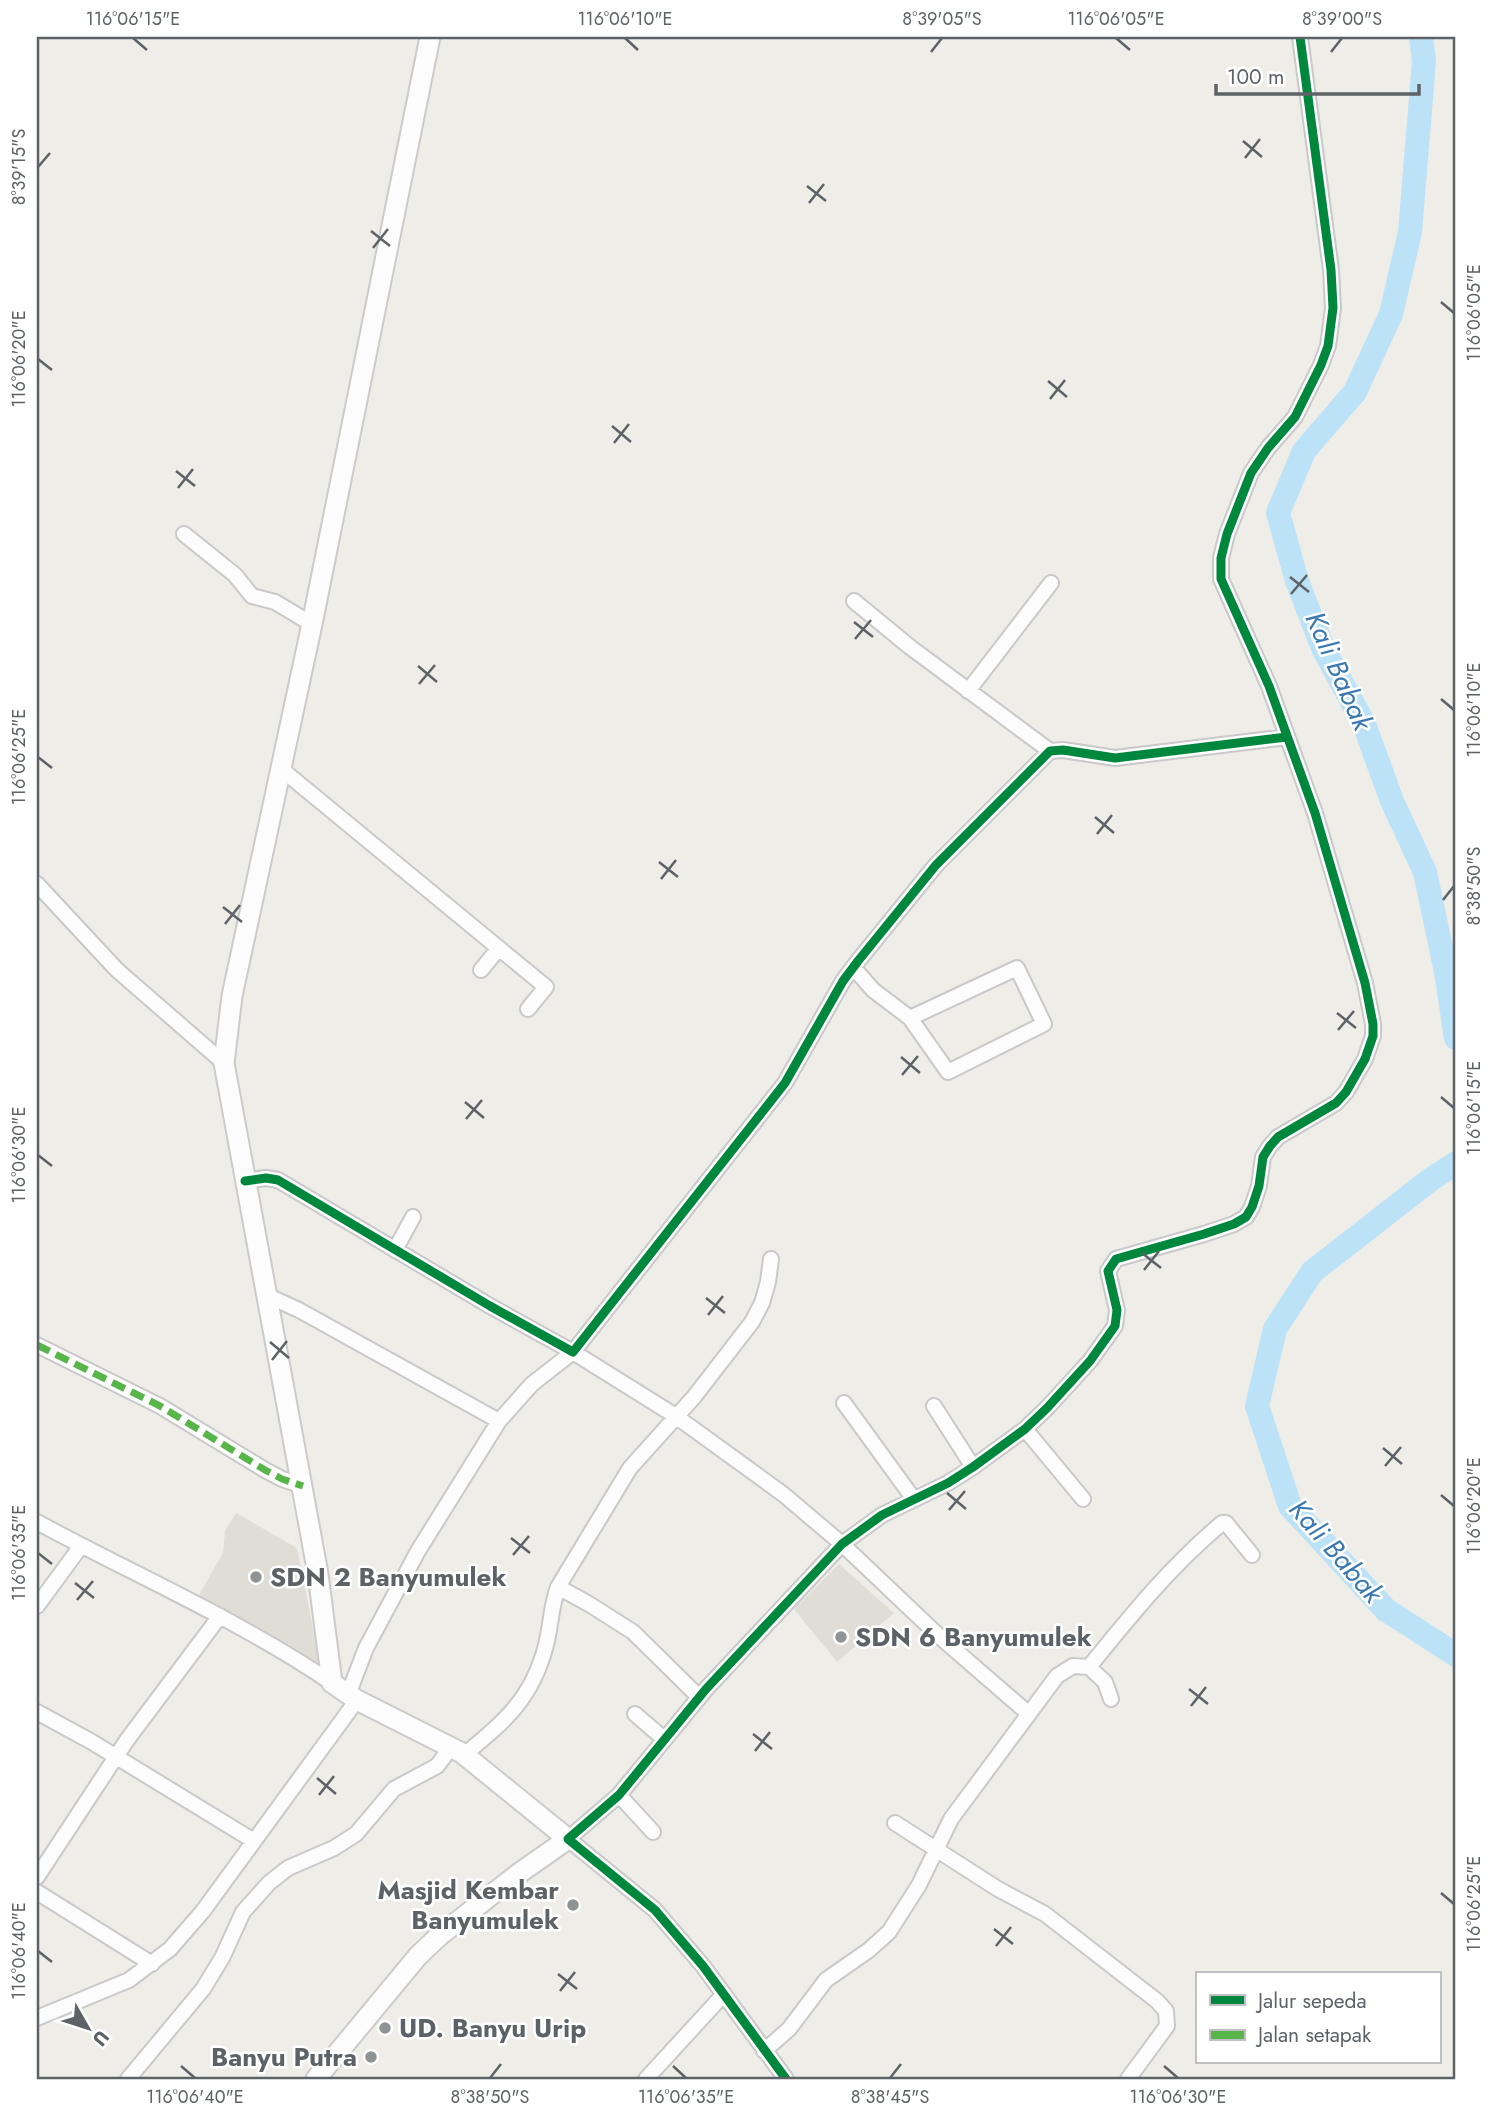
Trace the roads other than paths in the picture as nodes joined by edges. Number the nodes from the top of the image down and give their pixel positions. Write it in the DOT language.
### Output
graph roads {
  1 [pos="430,37"];
  2 [pos="1300,37"];
  3 [pos="184,534"];
  4 [pos="1051,583"];
  5 [pos="854,601"];
  6 [pos="312,624"];
  7 [pos="968,691"];
  8 [pos="1287,737"];
  9 [pos="1050,751"];
  10 [pos="281,768"];
  11 [pos="37,884"];
  12 [pos="499,948"];
  13 [pos="853,967"];
  14 [pos="481,970"];
  15 [pos="528,1010"];
  16 [pos="910,1018"];
  17 [pos="224,1063"];
  18 [pos="243,1171"];
  19 [pos="413,1217"];
  20 [pos="395,1250"];
  21 [pos="771,1259"];
  22 [pos="266,1295"];
  23 [pos="37,1345"];
  24 [pos="573,1352"];
  25 [pos="844,1403"];
  26 [pos="934,1406"];
  27 [pos="674,1415"];
  28 [pos="499,1421"];
  29 [pos="1025,1429"];
  30 [pos="972,1467"];
  31 [pos="303,1486"];
  32 [pos="914,1498"];
  33 [pos="1083,1499"];
  34 [pos="37,1522"];
  35 [pos="842,1544"];
  36 [pos="81,1546"];
  37 [pos="1252,1555"];
  38 [pos="558,1587"];
  39 [pos="37,1606"];
  40 [pos="220,1616"];
  41 [pos="1089,1667"];
  42 [pos="345,1692"];
  43 [pos="699,1697"];
  44 [pos="1111,1699"];
  45 [pos="37,1712"];
  46 [pos="635,1714"];
  47 [pos="1029,1714"];
  48 [pos="664,1739"];
  49 [pos="458,1751"];
  50 [pos="116,1758"];
  51 [pos="619,1795"];
  52 [pos="895,1823"];
  53 [pos="653,1832"];
  54 [pos="568,1839"];
  55 [pos="254,1841"];
  56 [pos="937,1852"];
  57 [pos="37,1877"];
  58 [pos="37,1892"];
  59 [pos="152,1964"];
  60 [pos="724,1994"];
  61 [pos="37,2018"];
  62 [pos="764,2051"];
  63 [pos="128,2079"];
  64 [pos="316,2079"];
  65 [pos="646,2079"];
  66 [pos="786,2079"];
  67 [pos="1128,2079"];
  1 -- 6 [label="main road"];
  2 -- 8 [label="street"];
  3 -- 6 [label="street"];
  4 -- 7 [label="street"];
  5 -- 7 [label="street"];
  6 -- 10 [label="main road"];
  7 -- 9 [label="street"];
  8 -- 9 [label="street"];
  8 -- 29 [label="street"];
  9 -- 13 [label="street"];
  10 -- 12 [label="street"];
  10 -- 17 [label="main road"];
  11 -- 17 [label="street"];
  12 -- 14 [label="street"];
  12 -- 15 [label="street"];
  13 -- 16 [label="street"];
  13 -- 24 [label="street"];
  16 -- 16 [label="street"];
  17 -- 18 [label="main road"];
  18 -- 20 [label="street"];
  18 -- 22 [label="main road"];
  19 -- 20 [label="street"];
  20 -- 24 [label="street"];
  21 -- 27 [label="street"];
  22 -- 28 [label="street"];
  22 -- 31 [label="main road"];
  23 -- 31 [label="street"];
  24 -- 27 [label="street"];
  24 -- 28 [label="street"];
  25 -- 32 [label="street"];
  26 -- 30 [label="street"];
  27 -- 35 [label="street"];
  27 -- 38 [label="street"];
  28 -- 42 [label="street"];
  29 -- 30 [label="street"];
  29 -- 33 [label="street"];
  30 -- 32 [label="street"];
  31 -- 42 [label="main road"];
  32 -- 35 [label="street"];
  34 -- 36 [label="street"];
  35 -- 43 [label="street"];
  35 -- 47 [label="street"];
  36 -- 39 [label="street"];
  36 -- 40 [label="street"];
  37 -- 41 [label="street"];
  38 -- 43 [label="street"];
  38 -- 49 [label="street"];
  40 -- 42 [label="street"];
  40 -- 50 [label="street"];
  41 -- 44 [label="street"];
  41 -- 47 [label="street"];
  42 -- 49 [label="main road"];
  42 -- 55 [label="street"];
  43 -- 48 [label="street"];
  45 -- 50 [label="street"];
  46 -- 48 [label="street"];
  47 -- 56 [label="street"];
  48 -- 51 [label="street"];
  49 -- 54 [label="main road"];
  49 -- 63 [label="street"];
  50 -- 55 [label="street"];
  50 -- 57 [label="street"];
  51 -- 53 [label="street"];
  51 -- 54 [label="street"];
  52 -- 56 [label="street"];
  54 -- 60 [label="street"];
  54 -- 64 [label="main road"];
  55 -- 59 [label="street"];
  56 -- 62 [label="street"];
  56 -- 67 [label="street"];
  58 -- 59 [label="street"];
  59 -- 61 [label="street"];
  60 -- 62 [label="street"];
  60 -- 65 [label="street"];
  62 -- 66 [label="street"];
}
